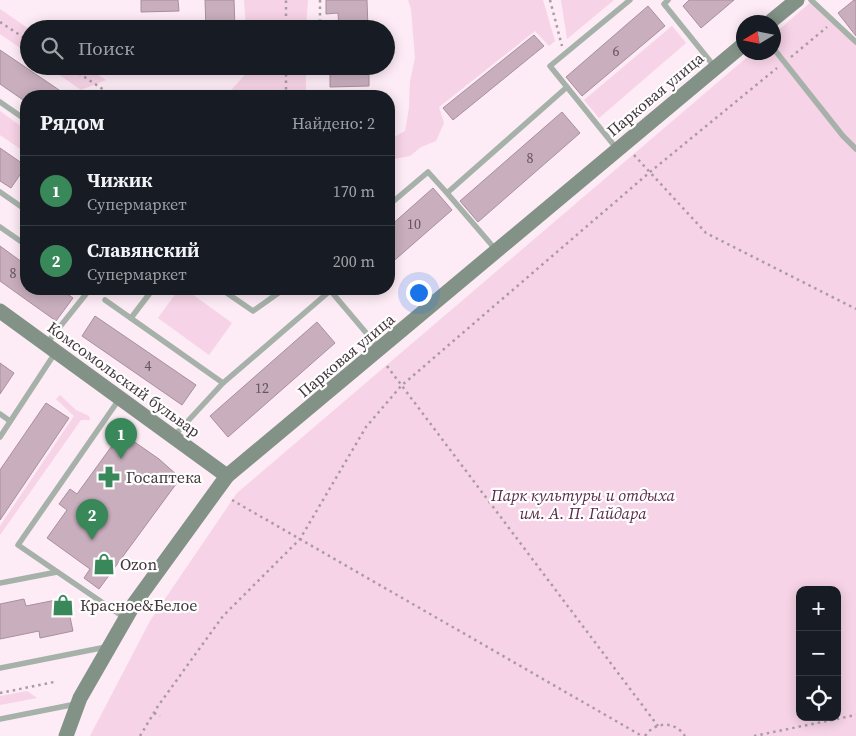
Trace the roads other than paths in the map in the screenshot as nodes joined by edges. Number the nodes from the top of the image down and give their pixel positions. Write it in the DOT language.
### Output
graph roads {
  1 [pos="630,0"];
  2 [pos="797,0"];
  3 [pos="811,0"];
  4 [pos="664,1"];
  5 [pos="779,15"];
  6 [pos="856,42"];
  7 [pos="736,50"];
  8 [pos="781,58"];
  9 [pos="714,66"];
  10 [pos="567,87"];
  11 [pos="0,102"];
  12 [pos="20,116"];
  13 [pos="617,149"];
  14 [pos="856,149"];
  15 [pos="0,192"];
  16 [pos="447,193"];
  17 [pos="395,199"];
  18 [pos="20,206"];
  19 [pos="0,227"];
  20 [pos="20,241"];
  21 [pos="497,251"];
  22 [pos="85,295"];
  23 [pos="148,295"];
  24 [pos="229,295"];
  25 [pos="276,295"];
  26 [pos="324,295"];
  27 [pos="334,295"];
  28 [pos="105,300"];
  29 [pos="0,311"];
  30 [pos="131,318"];
  31 [pos="52,347"];
  32 [pos="380,350"];
  33 [pos="223,383"];
  34 [pos="120,398"];
  35 [pos="0,414"];
  36 [pos="10,421"];
  37 [pos="0,437"];
  38 [pos="173,437"];
  39 [pos="227,476"];
  40 [pos="57,572"];
  41 [pos="0,583"];
  42 [pos="125,618"];
  43 [pos="108,646"];
  44 [pos="0,668"];
  45 [pos="78,704"];
  46 [pos="0,719"];
  47 [pos="66,736"];
  1 -- 10 [label="lane"];
  2 -- 5 [label="street"];
  3 -- 6 [label="lane"];
  4 -- 9 [label="lane"];
  7 -- 9 [label="street, Парковая улица"];
  8 -- 14 [label="lane"];
  9 -- 13 [label="street, Парковая улица"];
  10 -- 13 [label="lane"];
  10 -- 16 [label="lane"];
  11 -- 12 [label="lane"];
  13 -- 21 [label="street, Парковая улица"];
  15 -- 18 [label="lane"];
  16 -- 17 [label="lane"];
  16 -- 21 [label="lane"];
  19 -- 20 [label="lane"];
  21 -- 32 [label="street, Парковая улица"];
  22 -- 31 [label="lane"];
  23 -- 30 [label="lane"];
  24 -- 25 [label="lane"];
  26 -- 33 [label="lane"];
  27 -- 32 [label="lane"];
  28 -- 30 [label="lane"];
  29 -- 31 [label="street, Комсомольский бульвар"];
  30 -- 33 [label="lane"];
  31 -- 34 [label="street, Комсомольский бульвар"];
  31 -- 36 [label="lane"];
  32 -- 39 [label="street, Парковая улица"];
  33 -- 38 [label="lane"];
  34 -- 38 [label="street, Комсомольский бульвар"];
  34 -- 40 [label="lane"];
  35 -- 36 [label="lane"];
  36 -- 37 [label="lane"];
  38 -- 39 [label="street, Комсомольский бульвар"];
  39 -- 42 [label="street, Парковая улица"];
  40 -- 41 [label="lane"];
  40 -- 42 [label="lane"];
  42 -- 43 [label="street, Парковая улица"];
  43 -- 44 [label="lane"];
  43 -- 45 [label="street, Парковая улица"];
  45 -- 46 [label="lane"];
  45 -- 47 [label="street, Парковая улица"];
}
